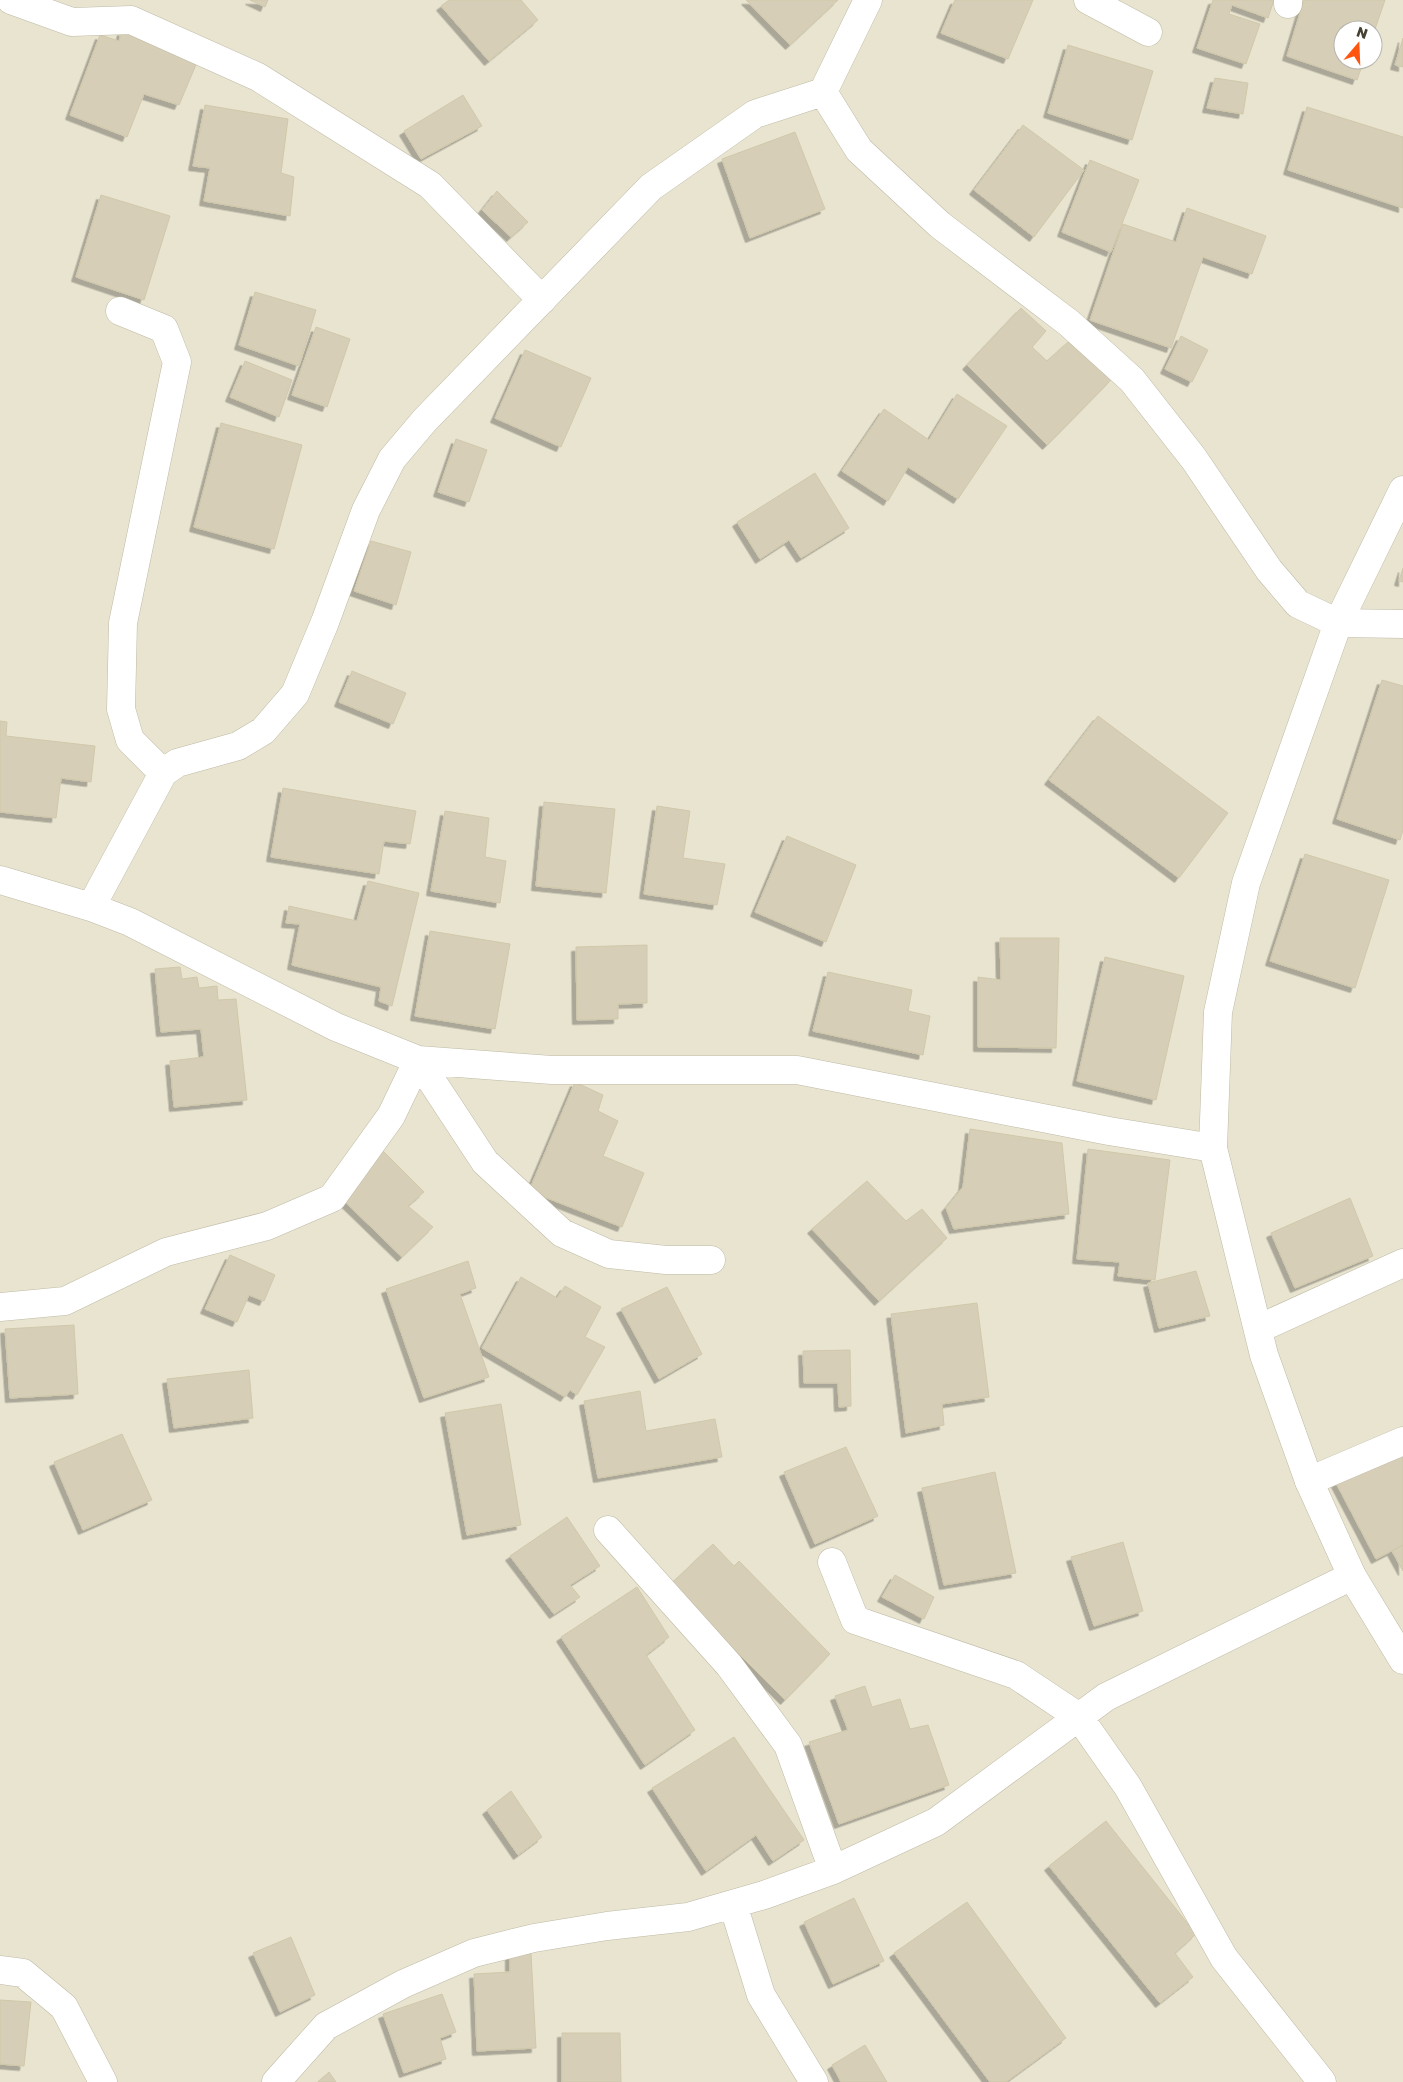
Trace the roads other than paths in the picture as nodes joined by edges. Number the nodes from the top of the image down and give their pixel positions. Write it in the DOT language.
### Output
graph roads {
  1 [pos="11,0"];
  2 [pos="868,0"];
  3 [pos="1088,0"];
  4 [pos="1148,32"];
  5 [pos="823,92"];
  6 [pos="542,300"];
  7 [pos="120,311"];
  8 [pos="1403,490"];
  9 [pos="1338,623"];
  10 [pos="1403,624"];
  11 [pos="163,773"];
  12 [pos="0,880"];
  13 [pos="91,907"];
  14 [pos="418,1060"];
  15 [pos="1213,1148"];
  16 [pos="711,1260"];
  17 [pos="1403,1263"];
  18 [pos="0,1307"];
  19 [pos="1258,1329"];
  20 [pos="1403,1441"];
  21 [pos="1310,1481"];
  22 [pos="608,1530"];
  23 [pos="832,1562"];
  24 [pos="1352,1576"];
  25 [pos="1403,1660"];
  26 [pos="1079,1717"];
  27 [pos="833,1870"];
  28 [pos="733,1904"];
  29 [pos="0,1970"];
  30 [pos="103,2082"];
  31 [pos="276,2082"];
  32 [pos="814,2082"];
  33 [pos="1322,2082"];
  1 -- 6 [label="street"];
  2 -- 5 [label="street"];
  3 -- 4 [label="street"];
  5 -- 6 [label="street"];
  5 -- 9 [label="street"];
  6 -- 11 [label="street"];
  7 -- 11 [label="street"];
  8 -- 9 [label="street"];
  9 -- 10 [label="street"];
  9 -- 15 [label="street"];
  11 -- 13 [label="street"];
  12 -- 13 [label="street"];
  13 -- 14 [label="street"];
  14 -- 15 [label="street"];
  14 -- 16 [label="street"];
  14 -- 18 [label="street"];
  15 -- 19 [label="street"];
  17 -- 19 [label="street"];
  19 -- 21 [label="street"];
  20 -- 21 [label="street"];
  21 -- 24 [label="street"];
  22 -- 27 [label="street"];
  23 -- 26 [label="street"];
  24 -- 25 [label="street"];
  24 -- 26 [label="street"];
  26 -- 27 [label="street"];
  26 -- 33 [label="street"];
  27 -- 28 [label="street"];
  28 -- 31 [label="street"];
  28 -- 32 [label="street"];
  29 -- 30 [label="street"];
}
